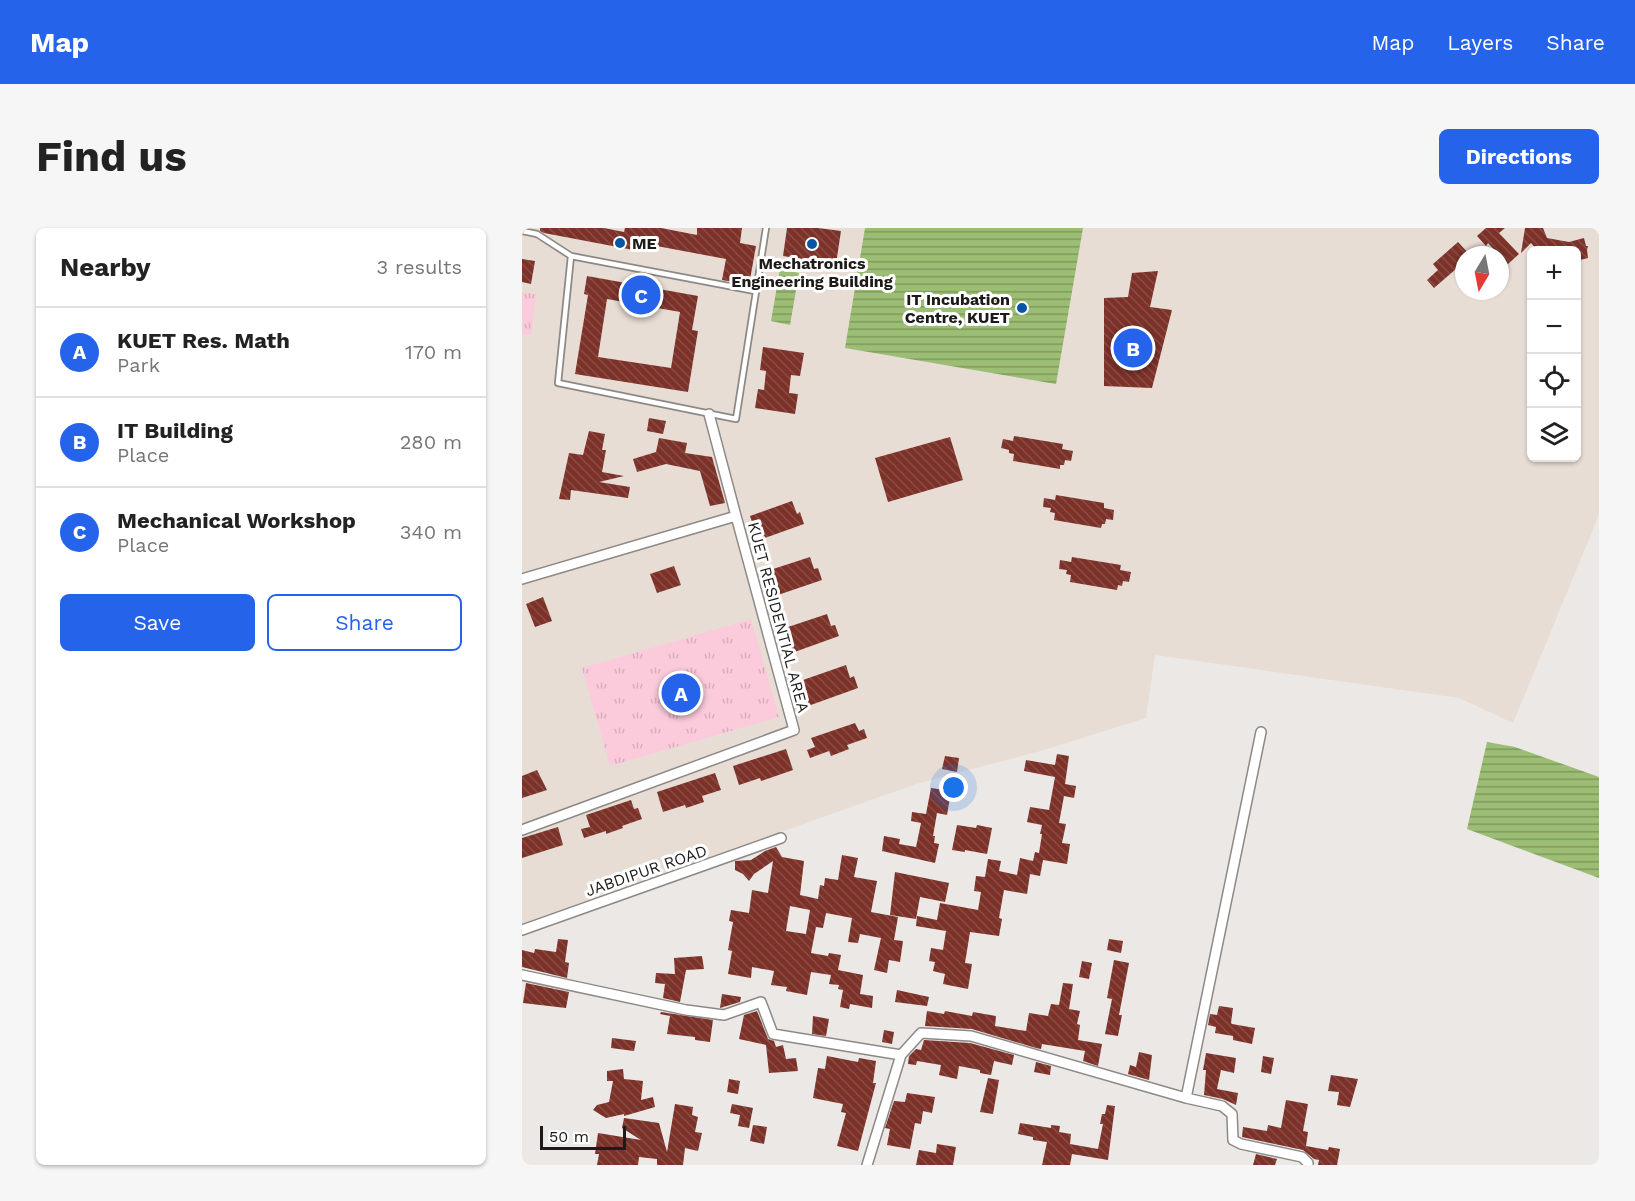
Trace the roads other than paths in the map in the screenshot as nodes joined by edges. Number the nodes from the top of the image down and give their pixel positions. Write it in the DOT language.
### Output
graph roads {
  1 [pos="766,228"];
  2 [pos="522,231"];
  3 [pos="538,231"];
  4 [pos="571,256"];
  5 [pos="755,291"];
  6 [pos="709,414"];
  7 [pos="736,516"];
  8 [pos="522,579"];
  9 [pos="1261,732"];
  10 [pos="522,830"];
  11 [pos="781,838"];
  12 [pos="522,930"];
  13 [pos="522,975"];
  14 [pos="901,1055"];
  15 [pos="1186,1098"];
  16 [pos="867,1165"];
  17 [pos="1308,1165"];
  1 -- 5 [label="lane"];
  2 -- 3 [label="lane"];
  3 -- 4 [label="lane"];
  4 -- 5 [label="lane"];
  4 -- 6 [label="lane"];
  5 -- 6 [label="lane"];
  6 -- 7 [label="street"];
  7 -- 8 [label="street, KUET RESIDENTIAL AREA"];
  7 -- 10 [label="street, KUET RESIDENTIAL AREA"];
  9 -- 15 [label="street"];
  11 -- 12 [label="street, JABDIPUR ROAD"];
  13 -- 14 [label="street"];
  14 -- 15 [label="street"];
  14 -- 16 [label="street"];
  15 -- 17 [label="street"];
}
